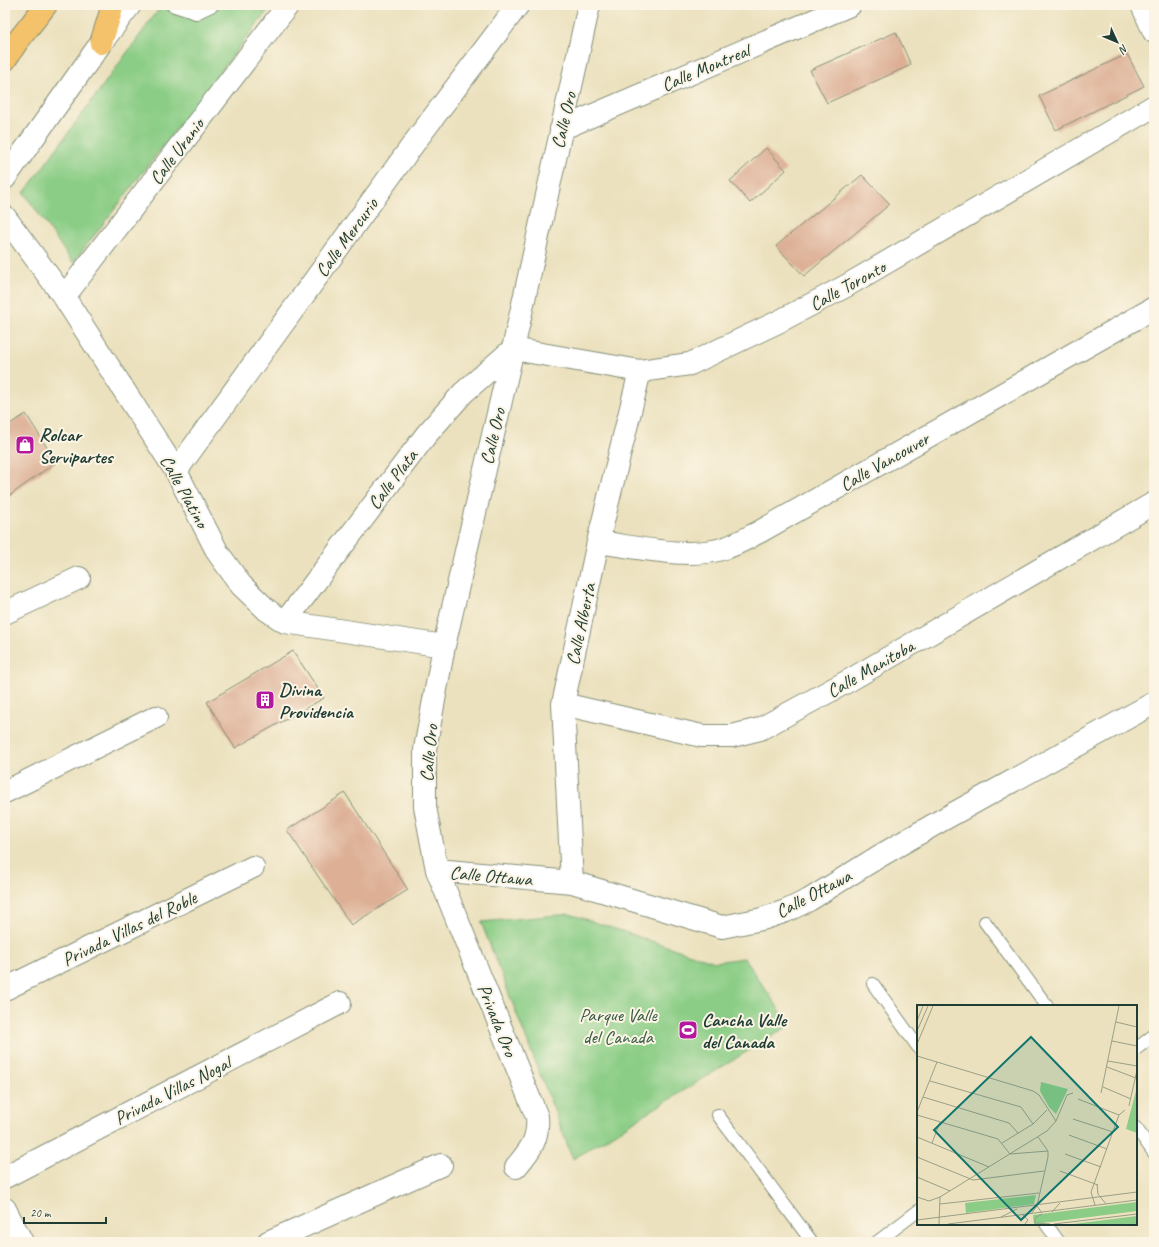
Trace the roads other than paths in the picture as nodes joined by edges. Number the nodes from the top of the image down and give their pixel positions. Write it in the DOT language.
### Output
graph roads {
  1 [pos="46,5"];
  2 [pos="113,5"];
  3 [pos="130,5"];
  4 [pos="172,5"];
  5 [pos="213,5"];
  6 [pos="288,5"];
  7 [pos="518,5"];
  8 [pos="589,5"];
  9 [pos="850,5"];
  10 [pos="1142,5"];
  11 [pos="1154,32"];
  12 [pos="101,43"];
  13 [pos="11,44"];
  14 [pos="5,60"];
  15 [pos="1154,106"];
  16 [pos="561,129"];
  17 [pos="5,178"];
  18 [pos="5,217"];
  19 [pos="64,297"];
  20 [pos="1154,308"];
  21 [pos="513,349"];
  22 [pos="640,371"];
  23 [pos="176,471"];
  24 [pos="1154,503"];
  25 [pos="598,542"];
  26 [pos="79,578"];
  27 [pos="5,613"];
  28 [pos="285,622"];
  29 [pos="444,646"];
  30 [pos="1154,703"];
  31 [pos="563,704"];
  32 [pos="156,717"];
  33 [pos="5,792"];
  34 [pos="253,867"];
  35 [pos="437,870"];
  36 [pos="572,882"];
  37 [pos="985,922"];
  38 [pos="873,984"];
  39 [pos="5,989"];
  40 [pos="340,1003"];
  41 [pos="1046,1005"];
  42 [pos="1154,1035"];
  43 [pos="917,1046"];
  44 [pos="1137,1048"];
  45 [pos="718,1115"];
  46 [pos="1137,1129"];
  47 [pos="1154,1153"];
  48 [pos="441,1165"];
  49 [pos="516,1167"];
  50 [pos="5,1177"];
  51 [pos="5,1209"];
  52 [pos="917,1213"];
  53 [pos="1047,1225"];
  54 [pos="22,1242"];
  55 [pos="268,1242"];
  56 [pos="812,1242"];
  57 [pos="877,1242"];
  58 [pos="1059,1242"];
  1 -- 13 [label="main road"];
  2 -- 12 [label="main road"];
  3 -- 12 [label="street"];
  4 -- 5 [label="lane"];
  6 -- 19 [label="street, Calle Uranio"];
  7 -- 23 [label="street, Calle Mercurio"];
  8 -- 16 [label="street, Calle Oro"];
  9 -- 16 [label="street, Calle Montreal"];
  10 -- 11 [label="street"];
  12 -- 17 [label="street"];
  13 -- 14 [label="main road"];
  15 -- 22 [label="street, Calle Toronto"];
  16 -- 21 [label="street, Calle Oro"];
  18 -- 19 [label="street, Calle Platino"];
  19 -- 23 [label="street, Calle Platino"];
  20 -- 25 [label="street, Calle Vancouver"];
  21 -- 22 [label="street, Calle Toronto"];
  21 -- 28 [label="street, Calle Plata"];
  21 -- 29 [label="street, Calle Oro"];
  22 -- 25 [label="street, Calle Alberta"];
  23 -- 28 [label="street, Calle Platino"];
  24 -- 31 [label="street, Calle Manitoba"];
  25 -- 31 [label="street, Calle Alberta"];
  26 -- 27 [label="street"];
  28 -- 29 [label="street, Calle Platino"];
  29 -- 35 [label="street, Calle Oro"];
  30 -- 36 [label="street, Calle Ottawa"];
  31 -- 36 [label="street, Calle Alberta"];
  32 -- 33 [label="street"];
  34 -- 39 [label="street, Privada Villas del Roble"];
  35 -- 36 [label="street, Calle Ottawa"];
  35 -- 49 [label="street, Privada Oro"];
  37 -- 41 [label="lane"];
  38 -- 43 [label="lane"];
  40 -- 50 [label="street, Privada Villas Nogal"];
  42 -- 44 [label="lane"];
  45 -- 56 [label="lane"];
  46 -- 47 [label="lane"];
  48 -- 55 [label="street"];
  51 -- 54 [label="street"];
  52 -- 57 [label="lane"];
  53 -- 58 [label="lane"];
}
